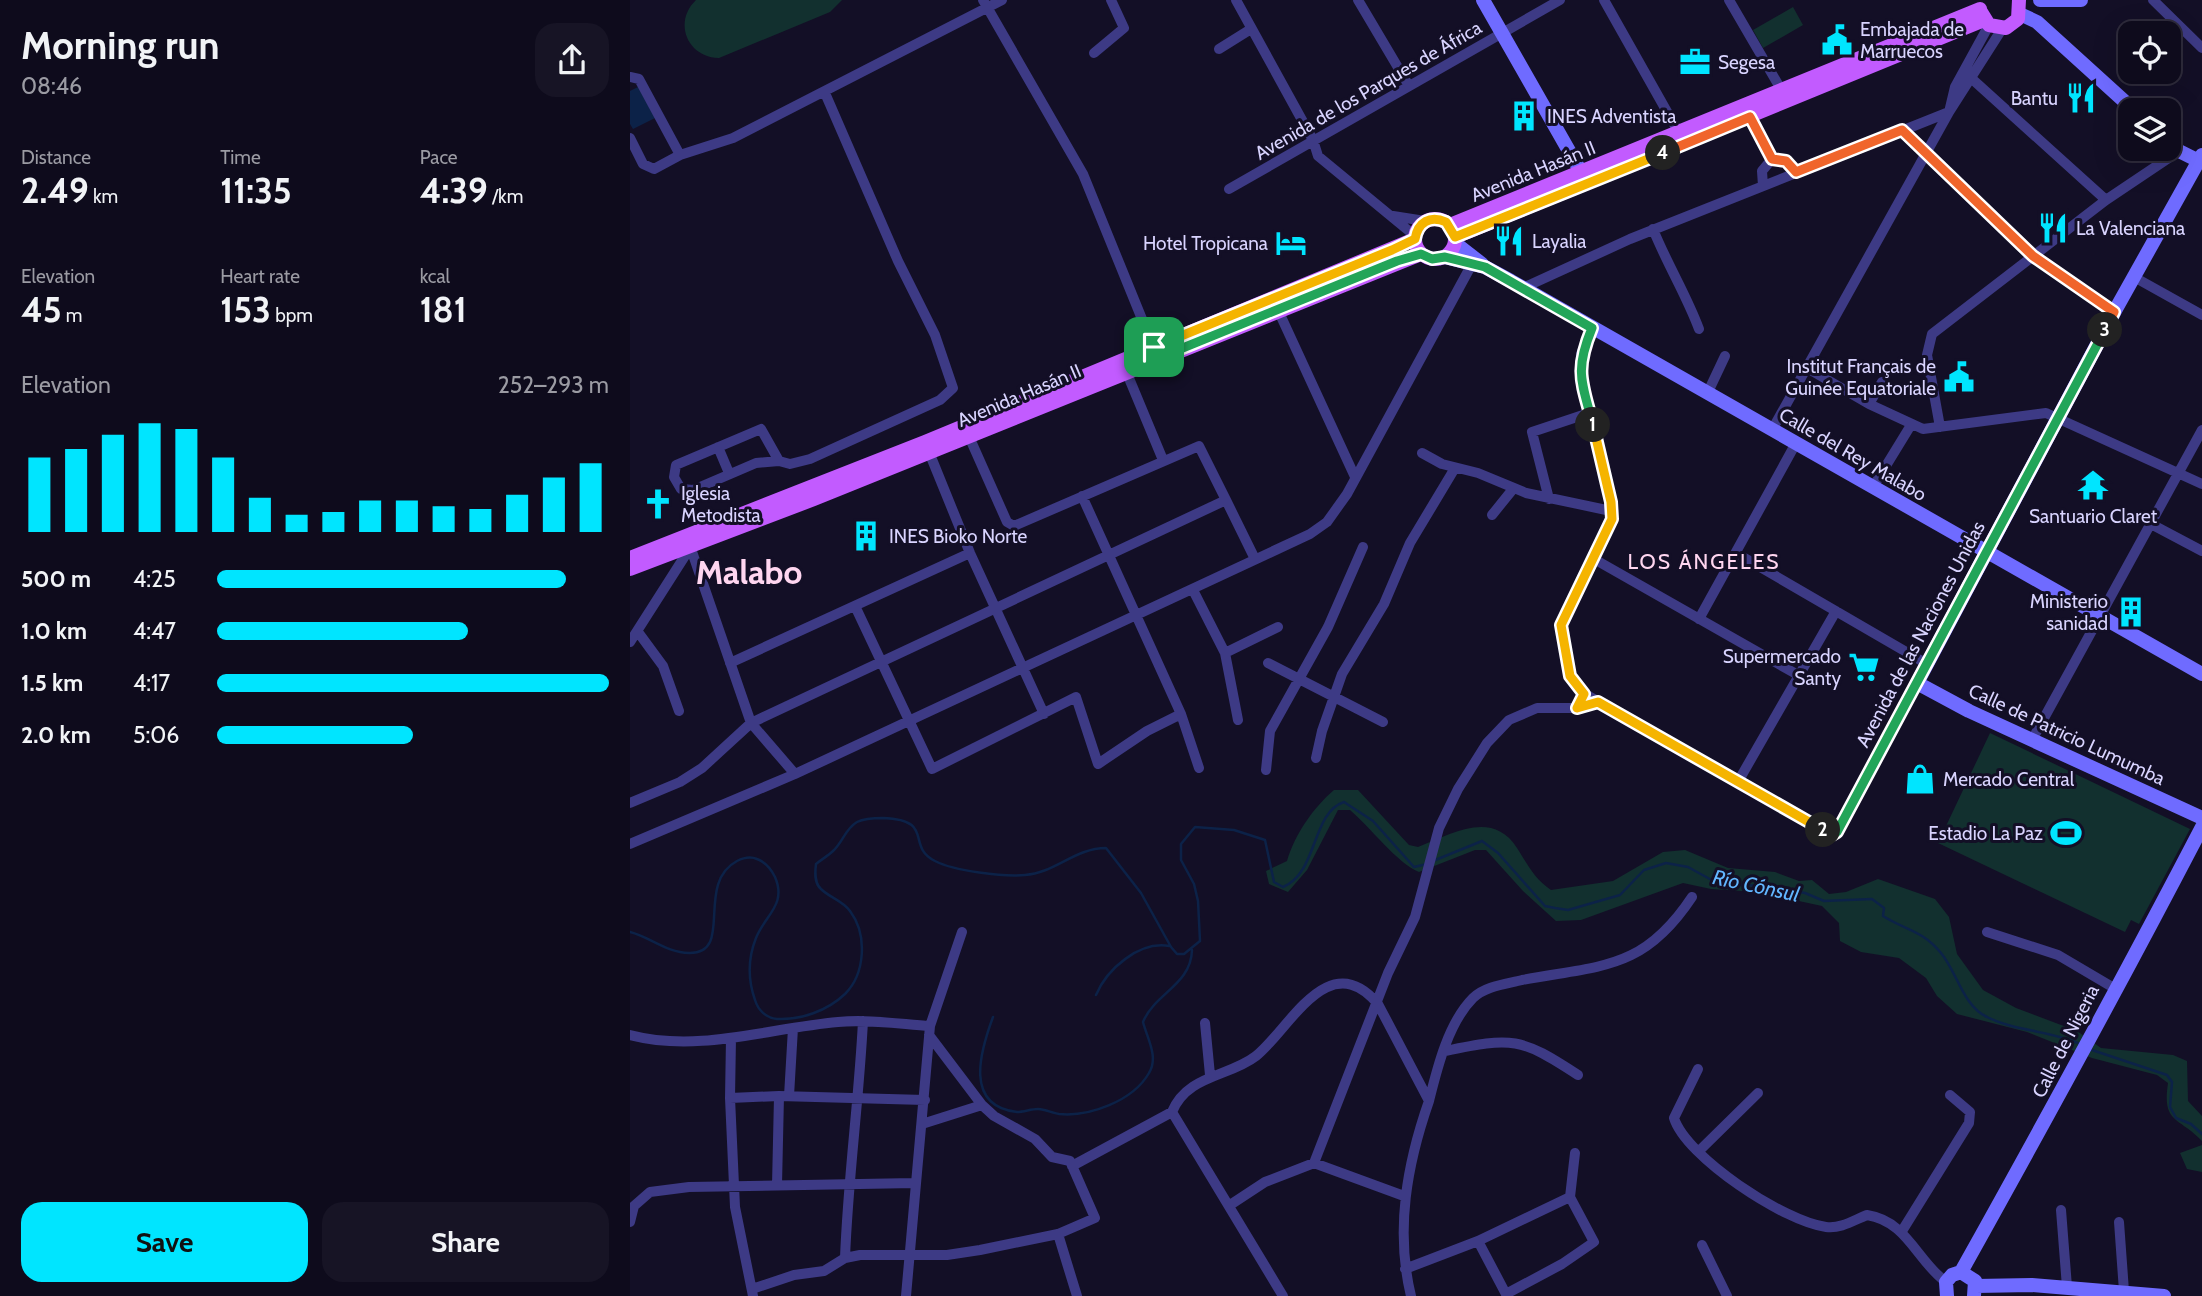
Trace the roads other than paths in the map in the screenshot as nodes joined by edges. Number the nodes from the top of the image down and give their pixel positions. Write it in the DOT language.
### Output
graph roads {
  1 [pos="1002,0"];
  2 [pos="1111,0"];
  3 [pos="1236,0"];
  4 [pos="1358,0"];
  5 [pos="1483,0"];
  6 [pos="1560,0"];
  7 [pos="1604,0"];
  8 [pos="1729,0"];
  9 [pos="2081,0"];
  10 [pos="2153,0"];
  11 [pos="2046,1"];
  12 [pos="985,4"];
  13 [pos="2001,15"];
  14 [pos="1251,29"];
  15 [pos="1502,33"];
  16 [pos="2202,48"];
  17 [pos="1219,49"];
  18 [pos="1094,53"];
  19 [pos="630,77"];
  20 [pos="1971,78"];
  21 [pos="1409,86"];
  22 [pos="1782,91"];
  23 [pos="825,93"];
  24 [pos="2121,98"];
  25 [pos="1949,112"];
  26 [pos="1750,117"];
  27 [pos="1902,130"];
  28 [pos="1679,134"];
  29 [pos="630,138"];
  30 [pos="1313,140"];
  31 [pos="2181,150"];
  32 [pos="1926,155"];
  33 [pos="680,156"];
  34 [pos="2200,158"];
  35 [pos="1772,159"];
  36 [pos="2155,161"];
  37 [pos="1581,172"];
  38 [pos="1796,172"];
  39 [pos="2197,178"];
  40 [pos="1763,186"];
  41 [pos="1230,189"];
  42 [pos="2106,200"];
  43 [pos="1393,216"];
  44 [pos="1425,221"];
  45 [pos="1653,229"];
  46 [pos="1453,235"];
  47 [pos="1415,237"];
  48 [pos="1421,254"];
  49 [pos="2033,256"];
  50 [pos="1445,257"];
  51 [pos="1479,265"];
  52 [pos="2134,277"];
  53 [pos="1522,288"];
  54 [pos="1278,310"];
  55 [pos="2114,312"];
  56 [pos="2202,315"];
  57 [pos="1592,328"];
  58 [pos="1699,329"];
  59 [pos="1156,353"];
  60 [pos="1725,356"];
  61 [pos="1807,368"];
  62 [pos="1126,371"];
  63 [pos="1882,382"];
  64 [pos="1708,392"];
  65 [pos="1869,404"];
  66 [pos="1590,413"];
  67 [pos="2060,418"];
  68 [pos="1911,425"];
  69 [pos="1940,427"];
  70 [pos="1772,430"];
  71 [pos="2202,430"];
  72 [pos="967,431"];
  73 [pos="1796,443"];
  74 [pos="718,447"];
  75 [pos="929,452"];
  76 [pos="1422,453"];
  77 [pos="1163,460"];
  78 [pos="779,461"];
  79 [pos="1455,468"];
  80 [pos="729,473"];
  81 [pos="2178,474"];
  82 [pos="1355,477"];
  83 [pos="2202,484"];
  84 [pos="1873,488"];
  85 [pos="1513,489"];
  86 [pos="1082,496"];
  87 [pos="1549,499"];
  88 [pos="1226,500"];
  89 [pos="1611,511"];
  90 [pos="1492,514"];
  91 [pos="2151,524"];
  92 [pos="689,542"];
  93 [pos="1363,547"];
  94 [pos="1986,551"];
  95 [pos="2202,551"];
  96 [pos="970,553"];
  97 [pos="1736,553"];
  98 [pos="1111,555"];
  99 [pos="630,558"];
  100 [pos="1255,559"];
  101 [pos="1594,559"];
  102 [pos="630,569"];
  103 [pos="1193,590"];
  104 [pos="855,606"];
  105 [pos="996,610"];
  106 [pos="1836,611"];
  107 [pos="1137,614"];
  108 [pos="2100,617"];
  109 [pos="1699,619"];
  110 [pos="1278,627"];
  111 [pos="638,632"];
  112 [pos="630,642"];
  113 [pos="1225,653"];
  114 [pos="882,662"];
  115 [pos="730,663"];
  116 [pos="1268,663"];
  117 [pos="1927,664"];
  118 [pos="1022,668"];
  119 [pos="2202,674"];
  120 [pos="1798,675"];
  121 [pos="1299,679"];
  122 [pos="1917,683"];
  123 [pos="1584,694"];
  124 [pos="1333,696"];
  125 [pos="1598,702"];
  126 [pos="1577,708"];
  127 [pos="679,710"];
  128 [pos="1044,714"];
  129 [pos="1181,714"];
  130 [pos="909,720"];
  131 [pos="1238,720"];
  132 [pos="1383,722"];
  133 [pos="751,723"];
  134 [pos="2032,740"];
  135 [pos="1316,758"];
  136 [pos="1199,768"];
  137 [pos="1266,769"];
  138 [pos="795,774"];
  139 [pos="1739,780"];
  140 [pos="630,803"];
  141 [pos="2202,818"];
  142 [pos="2202,827"];
  143 [pos="630,844"];
  144 [pos="1692,897"];
  145 [pos="961,932"];
  146 [pos="1987,932"];
  147 [pos="2114,988"];
  148 [pos="1378,1004"];
  149 [pos="863,1021"];
  150 [pos="1205,1023"];
  151 [pos="793,1028"];
  152 [pos="929,1030"];
  153 [pos="630,1035"];
  154 [pos="731,1038"];
  155 [pos="1445,1051"];
  156 [pos="1698,1069"];
  157 [pos="1210,1075"];
  158 [pos="1578,1075"];
  159 [pos="1758,1093"];
  160 [pos="1950,1095"];
  161 [pos="784,1096"];
  162 [pos="730,1098"];
  163 [pos="859,1098"];
  164 [pos="925,1100"];
  165 [pos="1429,1101"];
  166 [pos="982,1105"];
  167 [pos="1172,1112"];
  168 [pos="922,1124"];
  169 [pos="1699,1151"];
  170 [pos="1575,1153"];
  171 [pos="1314,1163"];
  172 [pos="1072,1166"];
  173 [pos="915,1183"];
  174 [pos="847,1184"];
  175 [pos="777,1185"];
  176 [pos="735,1188"];
  177 [pos="1404,1196"];
  178 [pos="1570,1197"];
  179 [pos="1230,1205"];
  180 [pos="2061,1210"];
  181 [pos="630,1222"];
  182 [pos="2119,1223"];
  183 [pos="1902,1231"];
  184 [pos="1058,1234"];
  185 [pos="1478,1241"];
  186 [pos="1702,1245"];
  187 [pos="911,1254"];
  188 [pos="845,1258"];
  189 [pos="1405,1269"];
  190 [pos="1961,1272"];
  191 [pos="2067,1287"];
  192 [pos="1947,1289"];
  193 [pos="2018,1290"];
  194 [pos="1975,1291"];
  195 [pos="2124,1291"];
  196 [pos="753,1292"];
  197 [pos="1507,1295"];
  198 [pos="906,1296"];
  199 [pos="1077,1296"];
  200 [pos="1283,1296"];
  201 [pos="1411,1296"];
  202 [pos="1727,1296"];
  203 [pos="2164,1296"];
  1 -- 12 [label="street"];
  2 -- 18 [label="street"];
  3 -- 14 [label="street"];
  4 -- 21 [label="street"];
  5 -- 15 [label="street"];
  6 -- 15 [label="street, Avenida de los Parques de África"];
  7 -- 28 [label="street"];
  8 -- 22 [label="street"];
  9 -- 11 [label="street, Avenida Hasán II"];
  10 -- 16 [label="street"];
  11 -- 13 [label="street, Avenida Hasán II"];
  12 -- 23 [label="street"];
  12 -- 59 [label="street"];
  13 -- 20 [label="street"];
  13 -- 22 [label="main road, Avenida Hasán II"];
  13 -- 24 [label="street"];
  13 -- 25 [label="street"];
  13 -- 26 [label="main road, Avenida Hasán II"];
  14 -- 17 [label="street"];
  14 -- 30 [label="street"];
  15 -- 21 [label="street, Avenida de los Parques de África"];
  15 -- 37 [label="street"];
  19 -- 33 [label="street"];
  20 -- 25 [label="street"];
  20 -- 42 [label="street"];
  21 -- 30 [label="street, Avenida de los Parques de África"];
  22 -- 28 [label="main road, Avenida Hasán II"];
  23 -- 33 [label="street"];
  23 -- 78 [label="street"];
  25 -- 27 [label="street"];
  25 -- 32 [label="street"];
  26 -- 35 [label="street"];
  26 -- 46 [label="main road, Avenida Hasán II"];
  27 -- 32 [label="street"];
  27 -- 38 [label="street"];
  28 -- 37 [label="main road, Avenida Hasán II"];
  29 -- 33 [label="street"];
  30 -- 41 [label="street, Avenida de los Parques de África"];
  30 -- 43 [label="street"];
  31 -- 34 [label="street"];
  32 -- 49 [label="street"];
  32 -- 61 [label="street"];
  34 -- 39 [label="street, Avenida de las Naciones Unidas"];
  35 -- 38 [label="street"];
  35 -- 40 [label="street"];
  36 -- 42 [label="street"];
  37 -- 46 [label="main road, Avenida Hasán II"];
  38 -- 40 [label="street"];
  39 -- 52 [label="street, Avenida de las Naciones Unidas"];
  40 -- 45 [label="street"];
  42 -- 49 [label="street"];
  43 -- 44 [label="street"];
  43 -- 47 [label="street"];
  44 -- 46 [label="main road"];
  44 -- 47 [label="main road"];
  45 -- 53 [label="street"];
  45 -- 58 [label="street"];
  46 -- 50 [label="main road"];
  46 -- 51 [label="street, Calle del Rey Malabo"];
  47 -- 48 [label="main road"];
  47 -- 59 [label="main road, Avenida Hasán II"];
  48 -- 50 [label="main road"];
  48 -- 54 [label="main road, Avenida Hasán II"];
  49 -- 55 [label="street"];
  49 -- 69 [label="street"];
  50 -- 51 [label="street, Calle del Rey Malabo"];
  51 -- 53 [label="street, Calle del Rey Malabo"];
  51 -- 82 [label="street"];
  52 -- 55 [label="street, Avenida de las Naciones Unidas"];
  52 -- 56 [label="street"];
  53 -- 57 [label="street, Calle del Rey Malabo"];
  54 -- 59 [label="main road, Avenida Hasán II"];
  54 -- 82 [label="street"];
  55 -- 67 [label="street, Avenida de las Naciones Unidas"];
  57 -- 64 [label="street, Calle del Rey Malabo"];
  57 -- 66 [label="street"];
  59 -- 62 [label="main road, Avenida Hasán II"];
  59 -- 72 [label="main road, Avenida Hasán II"];
  60 -- 64 [label="street"];
  61 -- 65 [label="street"];
  61 -- 70 [label="street"];
  62 -- 72 [label="main road, Avenida Hasán II"];
  62 -- 77 [label="street"];
  63 -- 65 [label="street"];
  64 -- 70 [label="street, Calle del Rey Malabo"];
  65 -- 68 [label="street"];
  66 -- 87 [label="street"];
  66 -- 89 [label="street"];
  67 -- 69 [label="street"];
  67 -- 81 [label="street"];
  67 -- 94 [label="street, Avenida de las Naciones Unidas"];
  68 -- 69 [label="street"];
  68 -- 84 [label="street"];
  70 -- 73 [label="street, Calle del Rey Malabo"];
  71 -- 81 [label="street"];
  72 -- 75 [label="main road, Avenida Hasán II"];
  72 -- 86 [label="street"];
  72 -- 92 [label="main road, Avenida Hasán II"];
  73 -- 84 [label="street, Calle del Rey Malabo"];
  73 -- 97 [label="street"];
  74 -- 78 [label="street"];
  74 -- 80 [label="street"];
  74 -- 80 [label="street"];
  75 -- 92 [label="main road, Avenida Hasán II"];
  75 -- 96 [label="street"];
  76 -- 79 [label="street"];
  77 -- 86 [label="street"];
  77 -- 88 [label="street"];
  78 -- 80 [label="street"];
  79 -- 85 [label="street"];
  79 -- 124 [label="street"];
  81 -- 83 [label="street"];
  81 -- 91 [label="street"];
  82 -- 100 [label="street"];
  84 -- 94 [label="street, Calle del Rey Malabo"];
  85 -- 87 [label="street"];
  85 -- 90 [label="street"];
  86 -- 98 [label="street"];
  87 -- 89 [label="street"];
  88 -- 98 [label="street"];
  88 -- 100 [label="street"];
  89 -- 101 [label="street"];
  91 -- 95 [label="street"];
  91 -- 108 [label="street"];
  92 -- 99 [label="main road, Avenida Hasán II"];
  92 -- 102 [label="main road, Avenida Hasán II"];
  92 -- 111 [label="street"];
  92 -- 115 [label="street"];
  93 -- 121 [label="street"];
  94 -- 108 [label="street, Calle del Rey Malabo"];
  94 -- 117 [label="street, Avenida de las Naciones Unidas"];
  96 -- 104 [label="street"];
  96 -- 105 [label="street"];
  97 -- 106 [label="street"];
  97 -- 109 [label="street"];
  98 -- 105 [label="street"];
  98 -- 107 [label="street"];
  100 -- 103 [label="street"];
  101 -- 109 [label="street"];
  101 -- 123 [label="street"];
  103 -- 107 [label="street"];
  103 -- 113 [label="street"];
  104 -- 114 [label="street"];
  104 -- 115 [label="street"];
  105 -- 114 [label="street"];
  105 -- 118 [label="street"];
  106 -- 117 [label="street"];
  106 -- 120 [label="street"];
  107 -- 118 [label="street"];
  107 -- 129 [label="street"];
  108 -- 119 [label="street, Calle del Rey Malabo"];
  108 -- 134 [label="street"];
  109 -- 120 [label="street"];
  110 -- 113 [label="street"];
  111 -- 112 [label="street"];
  111 -- 127 [label="street"];
  113 -- 131 [label="street"];
  114 -- 130 [label="street"];
  114 -- 133 [label="street"];
  115 -- 133 [label="street"];
  116 -- 121 [label="street"];
  117 -- 122 [label="street, Avenida de las Naciones Unidas"];
  118 -- 128 [label="street"];
  118 -- 130 [label="street"];
  120 -- 139 [label="street"];
  121 -- 124 [label="street"];
  121 -- 137 [label="street"];
  122 -- 134 [label="street, Calle de Patricio Lumumba"];
  122 -- 139 [label="street, Avenida de las Naciones Unidas"];
  123 -- 125 [label="street"];
  123 -- 126 [label="street"];
  124 -- 132 [label="street"];
  124 -- 135 [label="street"];
  125 -- 126 [label="street"];
  125 -- 139 [label="street"];
  126 -- 148 [label="street"];
  128 -- 129 [label="street"];
  128 -- 130 [label="street"];
  129 -- 136 [label="street"];
  130 -- 138 [label="street"];
  133 -- 138 [label="street"];
  133 -- 140 [label="street"];
  134 -- 141 [label="street, Calle de Patricio Lumumba"];
  138 -- 143 [label="street"];
  142 -- 147 [label="street, Calle de Nigeria"];
  144 -- 155 [label="street"];
  145 -- 152 [label="street"];
  146 -- 147 [label="street"];
  147 -- 190 [label="street, Calle de Nigeria"];
  148 -- 157 [label="street"];
  148 -- 165 [label="street"];
  148 -- 171 [label="street"];
  149 -- 151 [label="street"];
  149 -- 152 [label="street"];
  149 -- 163 [label="street"];
  150 -- 157 [label="street"];
  151 -- 154 [label="street"];
  151 -- 161 [label="street"];
  152 -- 164 [label="street"];
  152 -- 166 [label="street"];
  153 -- 154 [label="street"];
  154 -- 162 [label="street"];
  155 -- 158 [label="street"];
  155 -- 165 [label="street"];
  156 -- 169 [label="street"];
  157 -- 167 [label="street"];
  159 -- 169 [label="street"];
  160 -- 183 [label="street"];
  161 -- 162 [label="street"];
  161 -- 163 [label="street"];
  161 -- 175 [label="street"];
  162 -- 176 [label="street"];
  163 -- 164 [label="street"];
  163 -- 174 [label="street"];
  164 -- 168 [label="street"];
  165 -- 177 [label="street"];
  166 -- 168 [label="street"];
  166 -- 172 [label="street"];
  167 -- 172 [label="street"];
  167 -- 179 [label="street"];
  168 -- 173 [label="street"];
  169 -- 183 [label="street"];
  170 -- 178 [label="street"];
  171 -- 177 [label="street"];
  171 -- 179 [label="street"];
  172 -- 184 [label="street"];
  173 -- 174 [label="street"];
  173 -- 187 [label="street"];
  174 -- 175 [label="street"];
  174 -- 188 [label="street"];
  175 -- 176 [label="street"];
  176 -- 181 [label="street"];
  176 -- 196 [label="street"];
  177 -- 189 [label="street"];
  178 -- 185 [label="street"];
  178 -- 197 [label="street"];
  179 -- 200 [label="street"];
  180 -- 191 [label="street"];
  182 -- 195 [label="street"];
  183 -- 192 [label="street"];
  184 -- 187 [label="street"];
  184 -- 199 [label="street"];
  185 -- 189 [label="street"];
  185 -- 197 [label="street"];
  186 -- 202 [label="street"];
  187 -- 188 [label="street"];
  187 -- 198 [label="street"];
  188 -- 196 [label="street"];
  189 -- 201 [label="street"];
  190 -- 192 [label="street"];
  190 -- 194 [label="street"];
  191 -- 193 [label="street"];
  191 -- 195 [label="street"];
  193 -- 194 [label="street"];
  195 -- 203 [label="street"];
}
